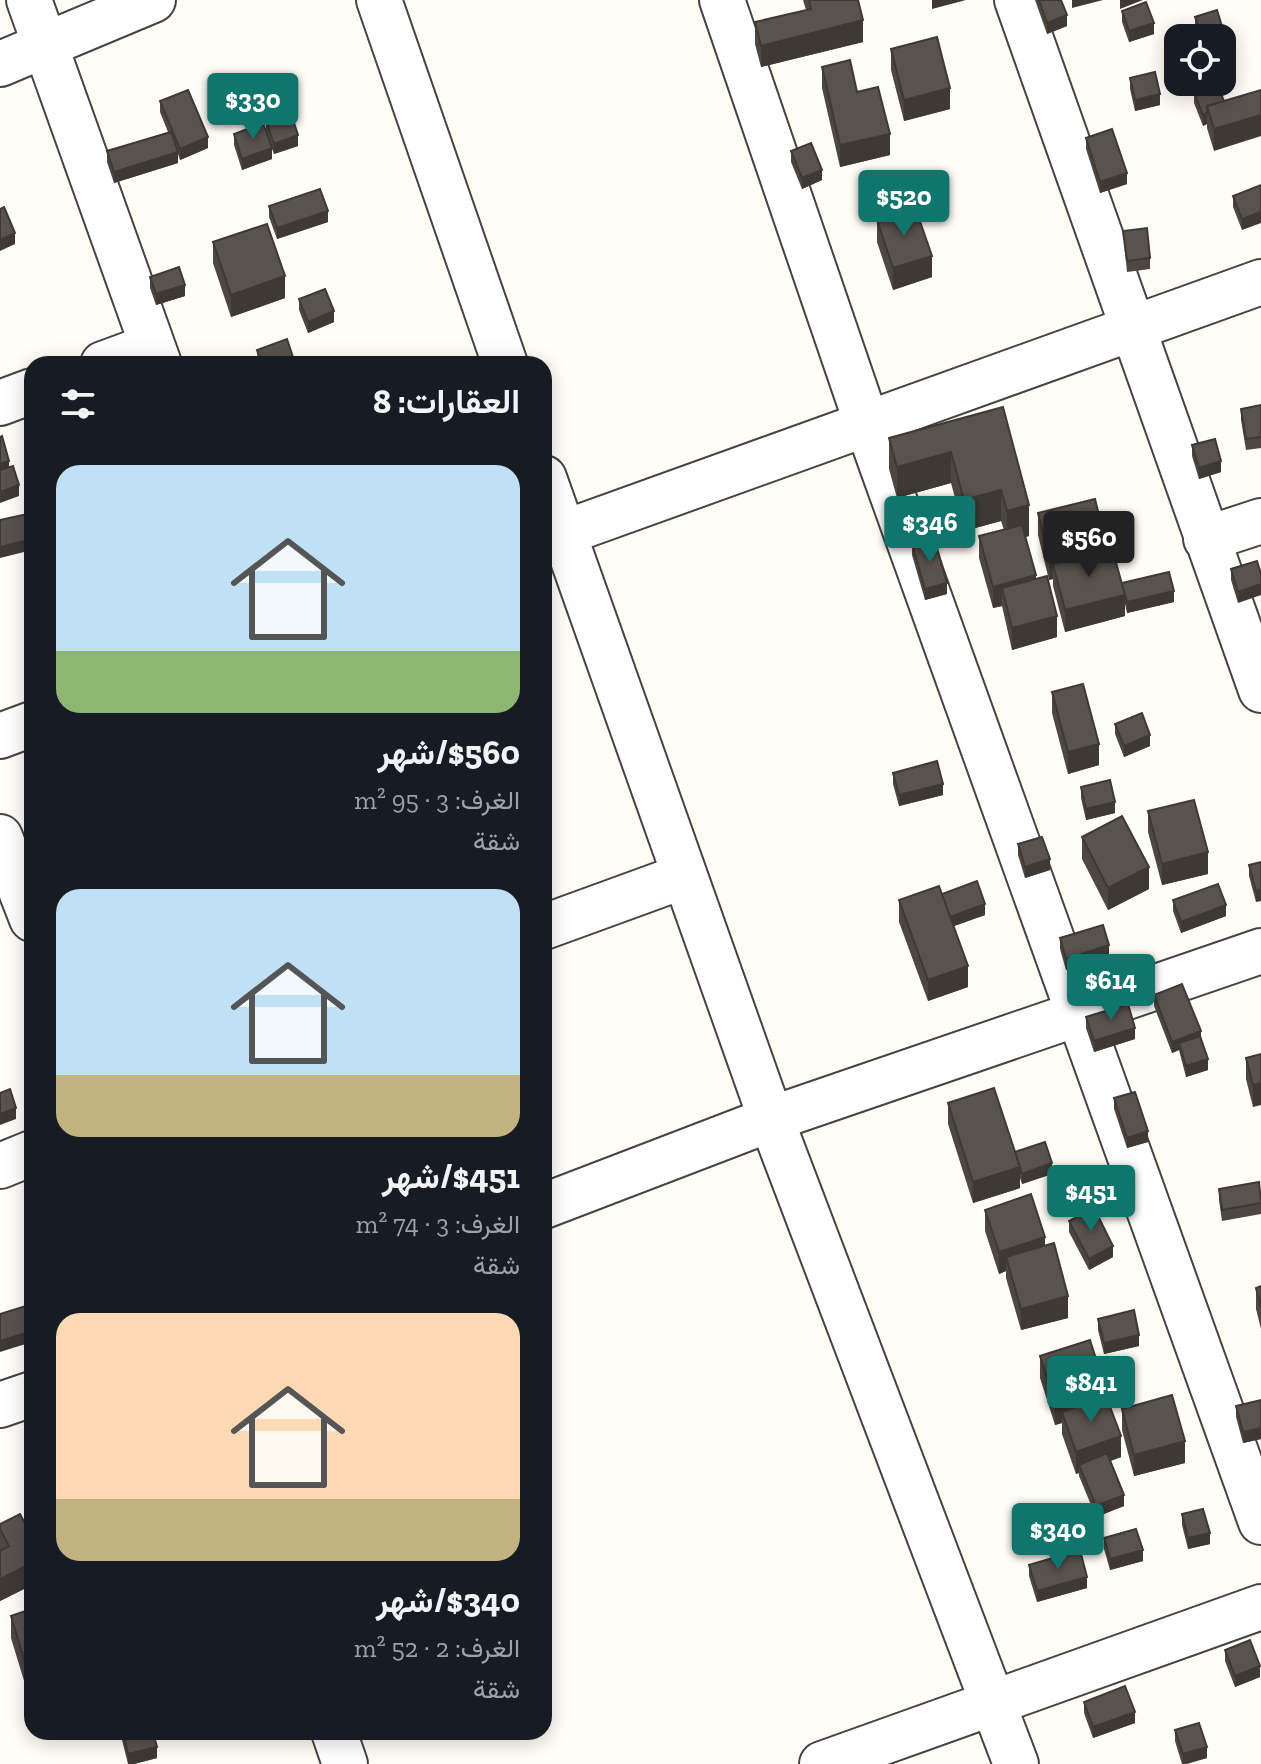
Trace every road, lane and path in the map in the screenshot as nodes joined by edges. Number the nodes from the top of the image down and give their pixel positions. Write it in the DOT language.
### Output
graph roads {
  1 [pos="29,0"];
  2 [pos="153,0"];
  3 [pos="379,0"];
  4 [pos="722,0"];
  5 [pos="1017,0"];
  6 [pos="46,45"];
  7 [pos="0,64"];
  8 [pos="1261,282"];
  9 [pos="1131,327"];
  10 [pos="155,355"];
  11 [pos="502,356"];
  12 [pos="24,394"];
  13 [pos="0,403"];
  14 [pos="867,424"];
  15 [pos="1261,521"];
  16 [pos="554,537"];
  17 [pos="1206,539"];
  18 [pos="1261,690"];
  19 [pos="24,727"];
  20 [pos="0,736"];
  21 [pos="0,837"];
  22 [pos="684,876"];
  23 [pos="24,898"];
  24 [pos="552,924"];
  25 [pos="1261,951"];
  26 [pos="1078,1012"];
  27 [pos="771,1119"];
  28 [pos="24,1156"];
  29 [pos="0,1166"];
  30 [pos="552,1203"];
  31 [pos="24,1397"];
  32 [pos="0,1405"];
  33 [pos="1261,1522"];
  34 [pos="1261,1607"];
  35 [pos="993,1703"];
  36 [pos="337,1740"];
  37 [pos="345,1764"];
  38 [pos="822,1764"];
  39 [pos="1016,1764"];
  1 -- 6 [label="street"];
  2 -- 6 [label="street"];
  3 -- 11 [label="street"];
  4 -- 14 [label="street"];
  5 -- 9 [label="street"];
  6 -- 7 [label="street"];
  6 -- 10 [label="street"];
  8 -- 9 [label="street"];
  9 -- 14 [label="street"];
  9 -- 17 [label="street"];
  12 -- 13 [label="street"];
  14 -- 16 [label="street"];
  14 -- 26 [label="street"];
  15 -- 17 [label="street"];
  16 -- 22 [label="street"];
  17 -- 18 [label="street"];
  19 -- 20 [label="street"];
  21 -- 23 [label="street"];
  22 -- 24 [label="street"];
  22 -- 27 [label="street"];
  25 -- 26 [label="street"];
  26 -- 27 [label="street"];
  26 -- 33 [label="street"];
  27 -- 30 [label="street"];
  27 -- 35 [label="street"];
  28 -- 29 [label="street"];
  31 -- 32 [label="street"];
  34 -- 35 [label="street"];
  35 -- 38 [label="street"];
  35 -- 39 [label="street"];
  36 -- 37 [label="street"];
}
